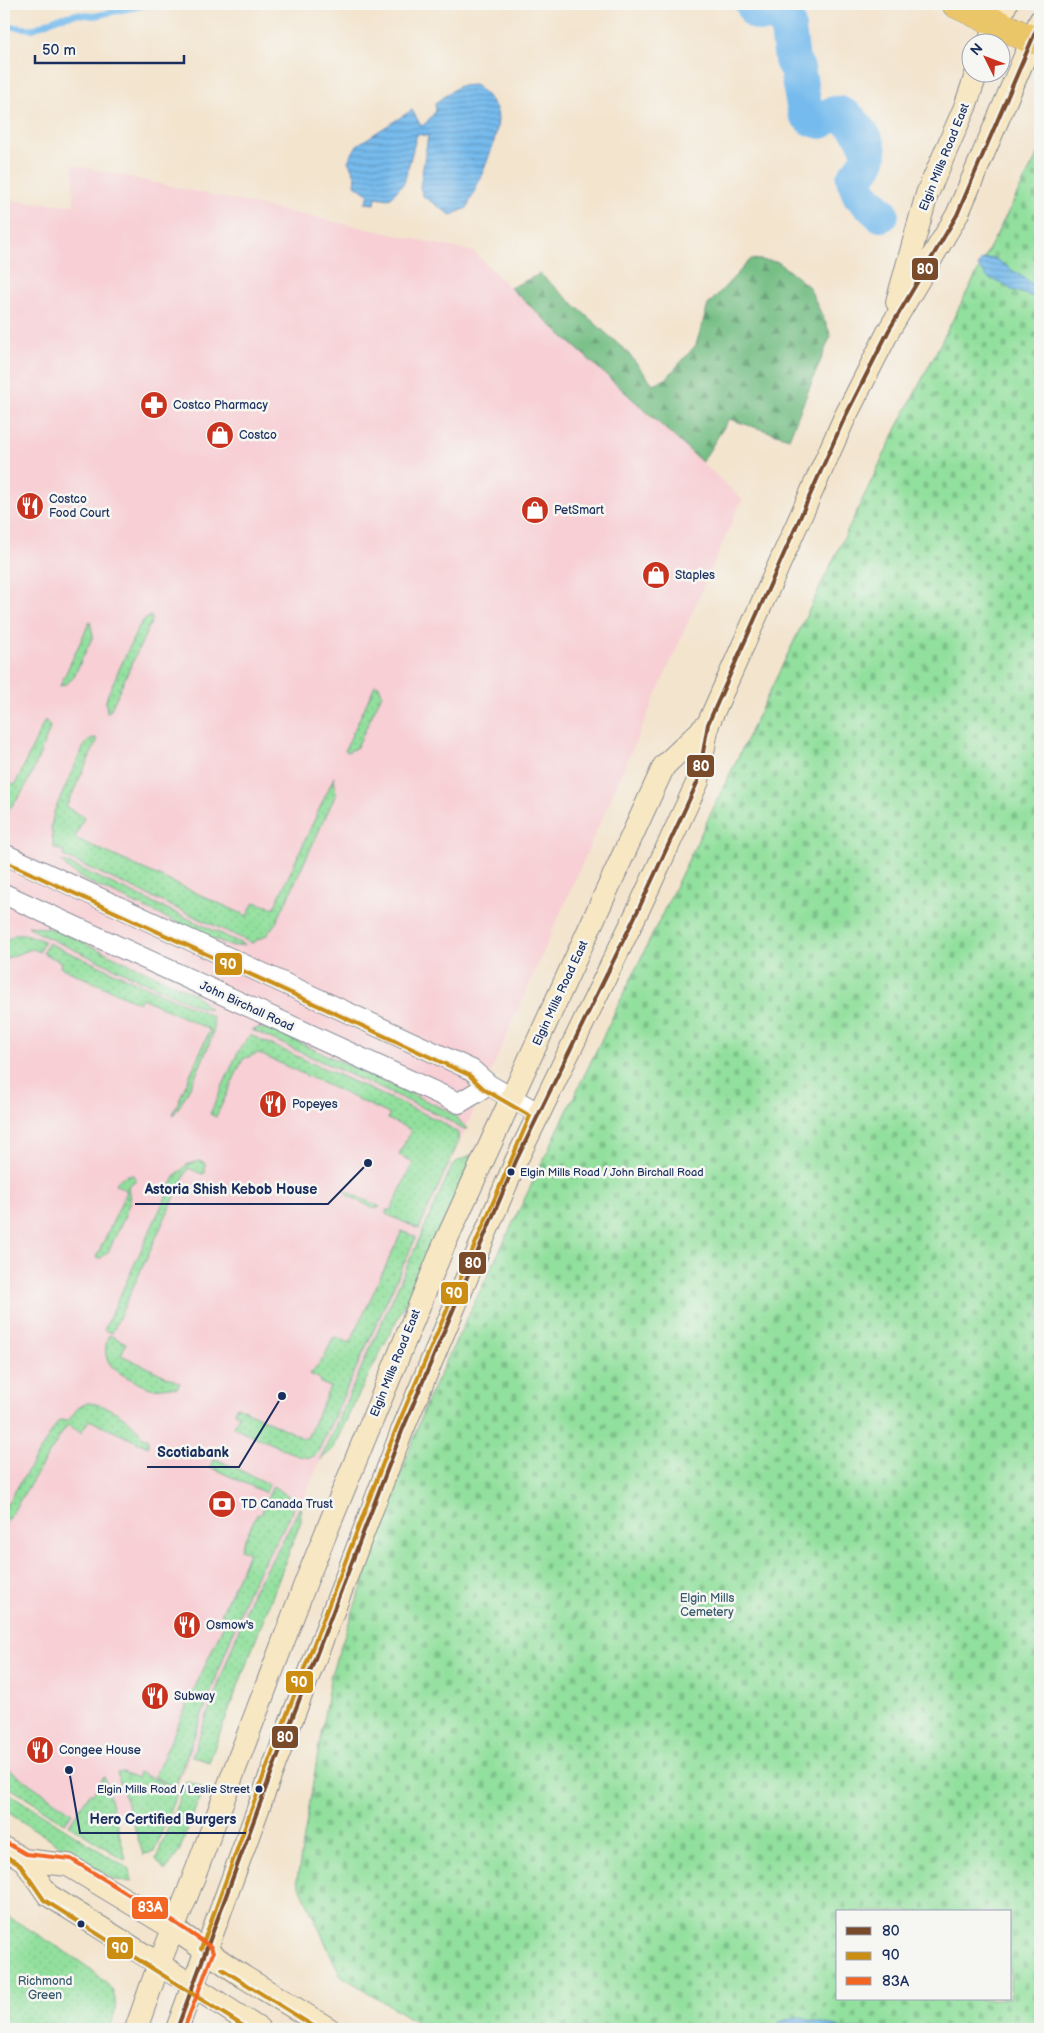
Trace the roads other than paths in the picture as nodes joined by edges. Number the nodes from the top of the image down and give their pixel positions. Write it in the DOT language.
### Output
graph roads {
  1 [pos="956,4"];
  2 [pos="997,24"];
  3 [pos="1036,30"];
  4 [pos="974,82"];
  5 [pos="889,330"];
  6 [pos="708,724"];
  7 [pos="4,854"];
  8 [pos="4,894"];
  9 [pos="489,1085"];
  10 [pos="511,1098"];
  11 [pos="538,1113"];
  12 [pos="4,1848"];
  13 [pos="24,1860"];
  14 [pos="174,1929"];
  15 [pos="207,1952"];
  16 [pos="159,1964"];
  17 [pos="193,1987"];
  18 [pos="136,2029"];
  19 [pos="177,2029"];
  20 [pos="259,2029"];
  21 [pos="329,2029"];
  1 -- 2 [label="highway"];
  2 -- 3 [label="highway"];
  3 -- 5 [label="main road, Elgin Mills Road East"];
  4 -- 5 [label="main road, Elgin Mills Road East"];
  5 -- 6 [label="main road, Elgin Mills Road East"];
  6 -- 10 [label="main road, Elgin Mills Road East"];
  6 -- 11 [label="main road, Elgin Mills Road East"];
  7 -- 9 [label="street"];
  8 -- 9 [label="street, John Birchall Road"];
  9 -- 10 [label="street"];
  10 -- 11 [label="street"];
  10 -- 14 [label="main road, Elgin Mills Road East"];
  11 -- 15 [label="main road, Elgin Mills Road East"];
  12 -- 13 [label="main road"];
  13 -- 14 [label="main road"];
  13 -- 16 [label="main road"];
  14 -- 15 [label="main road"];
  14 -- 16 [label="main road, Elgin Mills Road East"];
  15 -- 17 [label="main road, Elgin Mills Road East"];
  15 -- 21 [label="main road"];
  16 -- 17 [label="main road"];
  16 -- 18 [label="main road, Elgin Mills Road East"];
  17 -- 19 [label="main road, Elgin Mills Road East"];
  17 -- 20 [label="main road"];
}
